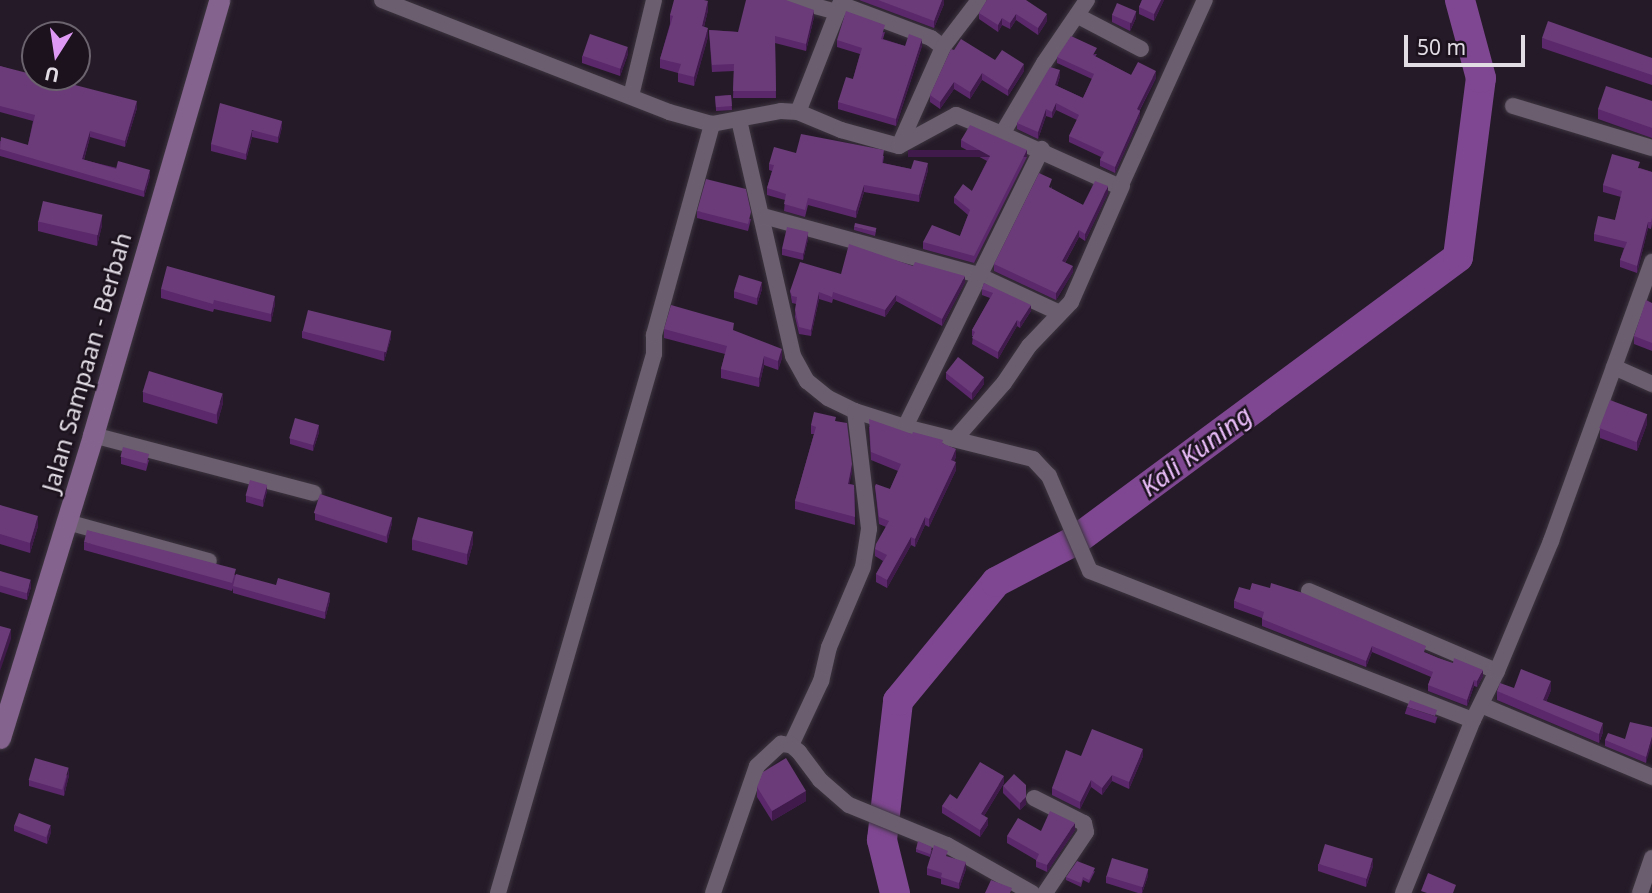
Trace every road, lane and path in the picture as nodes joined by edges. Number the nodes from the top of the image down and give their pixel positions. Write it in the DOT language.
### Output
graph roads {
  1 [pos="219,0"];
  2 [pos="382,0"];
  3 [pos="654,0"];
  4 [pos="793,0"];
  5 [pos="979,0"];
  6 [pos="1087,0"];
  7 [pos="1206,0"];
  8 [pos="840,5"];
  9 [pos="1078,16"];
  10 [pos="943,47"];
  11 [pos="1141,49"];
  12 [pos="631,96"];
  13 [pos="1513,106"];
  14 [pos="798,112"];
  15 [pos="739,120"];
  16 [pos="712,124"];
  17 [pos="1002,134"];
  18 [pos="899,146"];
  19 [pos="1652,148"];
  20 [pos="1042,149"];
  21 [pos="1122,186"];
  22 [pos="763,216"];
  23 [pos="1652,262"];
  24 [pos="978,275"];
  25 [pos="1060,313"];
  26 [pos="1614,367"];
  27 [pos="1652,384"];
  28 [pos="855,411"];
  29 [pos="905,427"];
  30 [pos="93,435"];
  31 [pos="954,439"];
  32 [pos="314,494"];
  33 [pos="66,522"];
  34 [pos="209,561"];
  35 [pos="1309,591"];
  36 [pos="1497,671"];
  37 [pos="1481,705"];
  38 [pos="1473,720"];
  39 [pos="0,738"];
  40 [pos="791,746"];
  41 [pos="1652,777"];
  42 [pos="1034,798"];
  43 [pos="1652,858"];
  44 [pos="1025,892"];
  45 [pos="498,893"];
  46 [pos="713,893"];
  47 [pos="1045,893"];
  48 [pos="1403,893"];
  49 [pos="1640,893"];
  1 -- 30 [label="main road, Jalan Sampaan - Berbah"];
  2 -- 12 [label="street"];
  3 -- 12 [label="street"];
  4 -- 8 [label="street"];
  5 -- 10 [label="street"];
  6 -- 9 [label="street"];
  7 -- 21 [label="street"];
  8 -- 10 [label="street"];
  8 -- 14 [label="street"];
  9 -- 11 [label="street"];
  9 -- 17 [label="street"];
  10 -- 18 [label="street"];
  12 -- 16 [label="street"];
  13 -- 19 [label="street"];
  14 -- 15 [label="street"];
  14 -- 18 [label="street"];
  15 -- 16 [label="street"];
  15 -- 22 [label="street"];
  16 -- 45 [label="street"];
  17 -- 18 [label="street"];
  17 -- 20 [label="street"];
  20 -- 21 [label="street"];
  20 -- 24 [label="street"];
  21 -- 25 [label="street"];
  22 -- 24 [label="street"];
  22 -- 28 [label="street"];
  23 -- 26 [label="street"];
  24 -- 25 [label="street"];
  24 -- 29 [label="street"];
  25 -- 31 [label="street"];
  26 -- 27 [label="street"];
  26 -- 36 [label="street"];
  28 -- 29 [label="street"];
  28 -- 40 [label="street"];
  29 -- 31 [label="street"];
  30 -- 32 [label="street"];
  30 -- 33 [label="main road, Jalan Sampaan - Berbah"];
  31 -- 38 [label="street"];
  33 -- 34 [label="street"];
  33 -- 39 [label="main road, Jalan Sampaan - Berbah"];
  35 -- 36 [label="street"];
  36 -- 37 [label="street"];
  37 -- 38 [label="street"];
  37 -- 41 [label="street"];
  38 -- 48 [label="street"];
  40 -- 44 [label="street"];
  40 -- 46 [label="street"];
  42 -- 47 [label="street"];
  43 -- 49 [label="street"];
}
